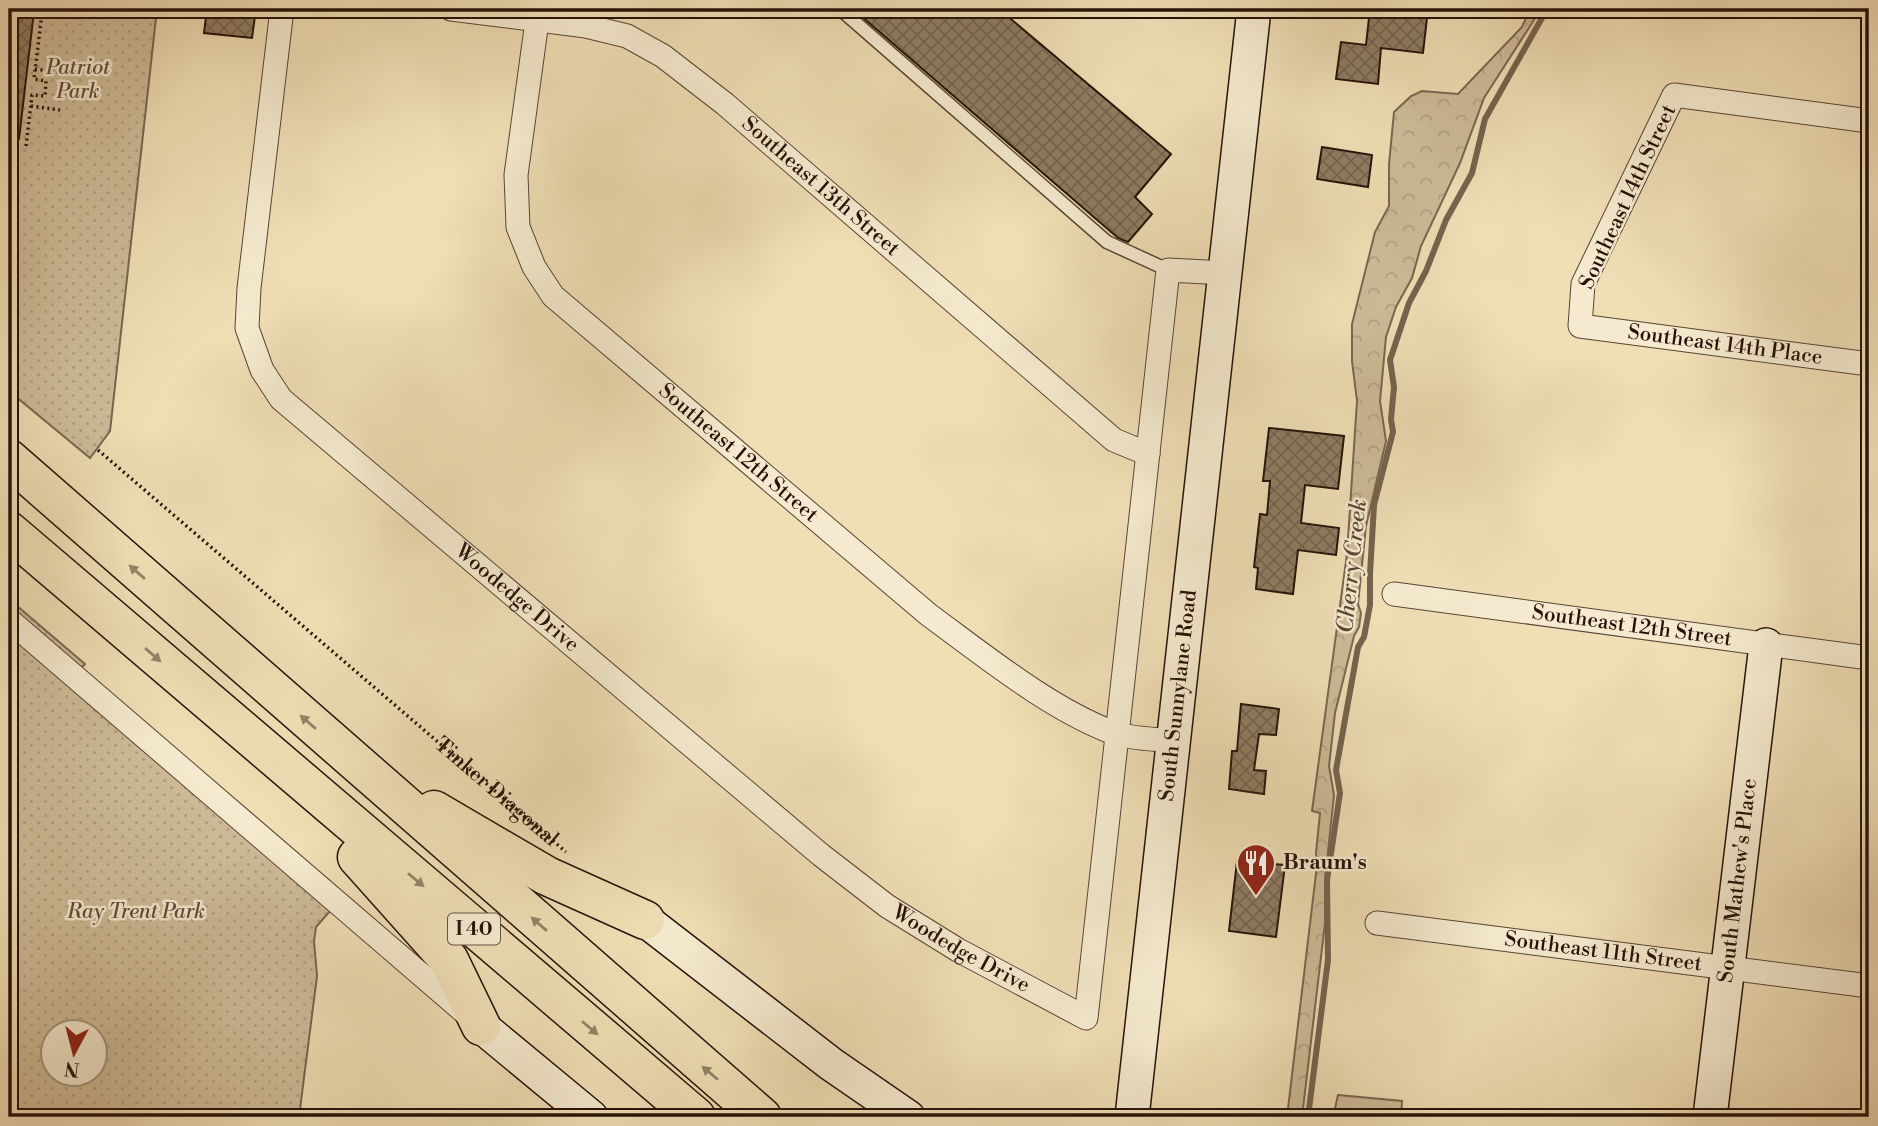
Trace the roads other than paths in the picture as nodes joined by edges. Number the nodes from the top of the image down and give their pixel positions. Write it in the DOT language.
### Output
graph roads {
  1 [pos="282,9"];
  2 [pos="451,9"];
  3 [pos="841,9"];
  4 [pos="1254,9"];
  5 [pos="537,21"];
  6 [pos="1869,121"];
  7 [pos="1168,270"];
  8 [pos="1225,273"];
  9 [pos="1580,326"];
  10 [pos="1869,363"];
  11 [pos="1148,454"];
  12 [pos="9,459"];
  13 [pos="9,531"];
  14 [pos="1394,594"];
  15 [pos="9,620"];
  16 [pos="1766,645"];
  17 [pos="1869,658"];
  18 [pos="1117,734"];
  19 [pos="252,741"];
  20 [pos="1173,741"];
  21 [pos="359,767"];
  22 [pos="645,920"];
  23 [pos="1377,923"];
  24 [pos="1727,970"];
  25 [pos="1869,986"];
  26 [pos="481,1027"];
  27 [pos="591,1117"];
  28 [pos="696,1117"];
  29 [pos="762,1117"];
  30 [pos="908,1117"];
  31 [pos="1132,1117"];
  32 [pos="1710,1117"];
  1 -- 18 [label="street, Woodedge Drive"];
  2 -- 5 [label="street, Southeast 13th Street"];
  3 -- 7 [label="lane"];
  4 -- 8 [label="main road, South Sunnylane Road"];
  5 -- 11 [label="street, Southeast 13th Street"];
  5 -- 18 [label="street, Southeast 12th Street"];
  6 -- 9 [label="street, Southeast 14th Street"];
  7 -- 8 [label="street"];
  7 -- 11 [label="street"];
  8 -- 20 [label="main road, South Sunnylane Road"];
  9 -- 10 [label="street, Southeast 14th Place"];
  11 -- 18 [label="street"];
  21 -- 12 [label="highway, I 40, one-way"];
  13 -- 19 [label="highway, I 40, one-way"];
  14 -- 16 [label="street, Southeast 12th Street"];
  15 -- 26 [label="street"];
  16 -- 17 [label="street, Southeast 12th Street"];
  16 -- 24 [label="main road, South Mathew's Place"];
  18 -- 20 [label="street, Southeast 12th Street"];
  19 -- 26 [label="highway"];
  19 -- 28 [label="highway, I 40, one-way"];
  20 -- 31 [label="main road, South Sunnylane Road"];
  21 -- 22 [label="highway"];
  29 -- 21 [label="highway, I 40, one-way"];
  22 -- 30 [label="main road"];
  23 -- 24 [label="street, Southeast 11th Street"];
  24 -- 25 [label="street, Southeast 11th Street"];
  24 -- 32 [label="main road, South Mathew's Place"];
  26 -- 27 [label="main road"];
}
